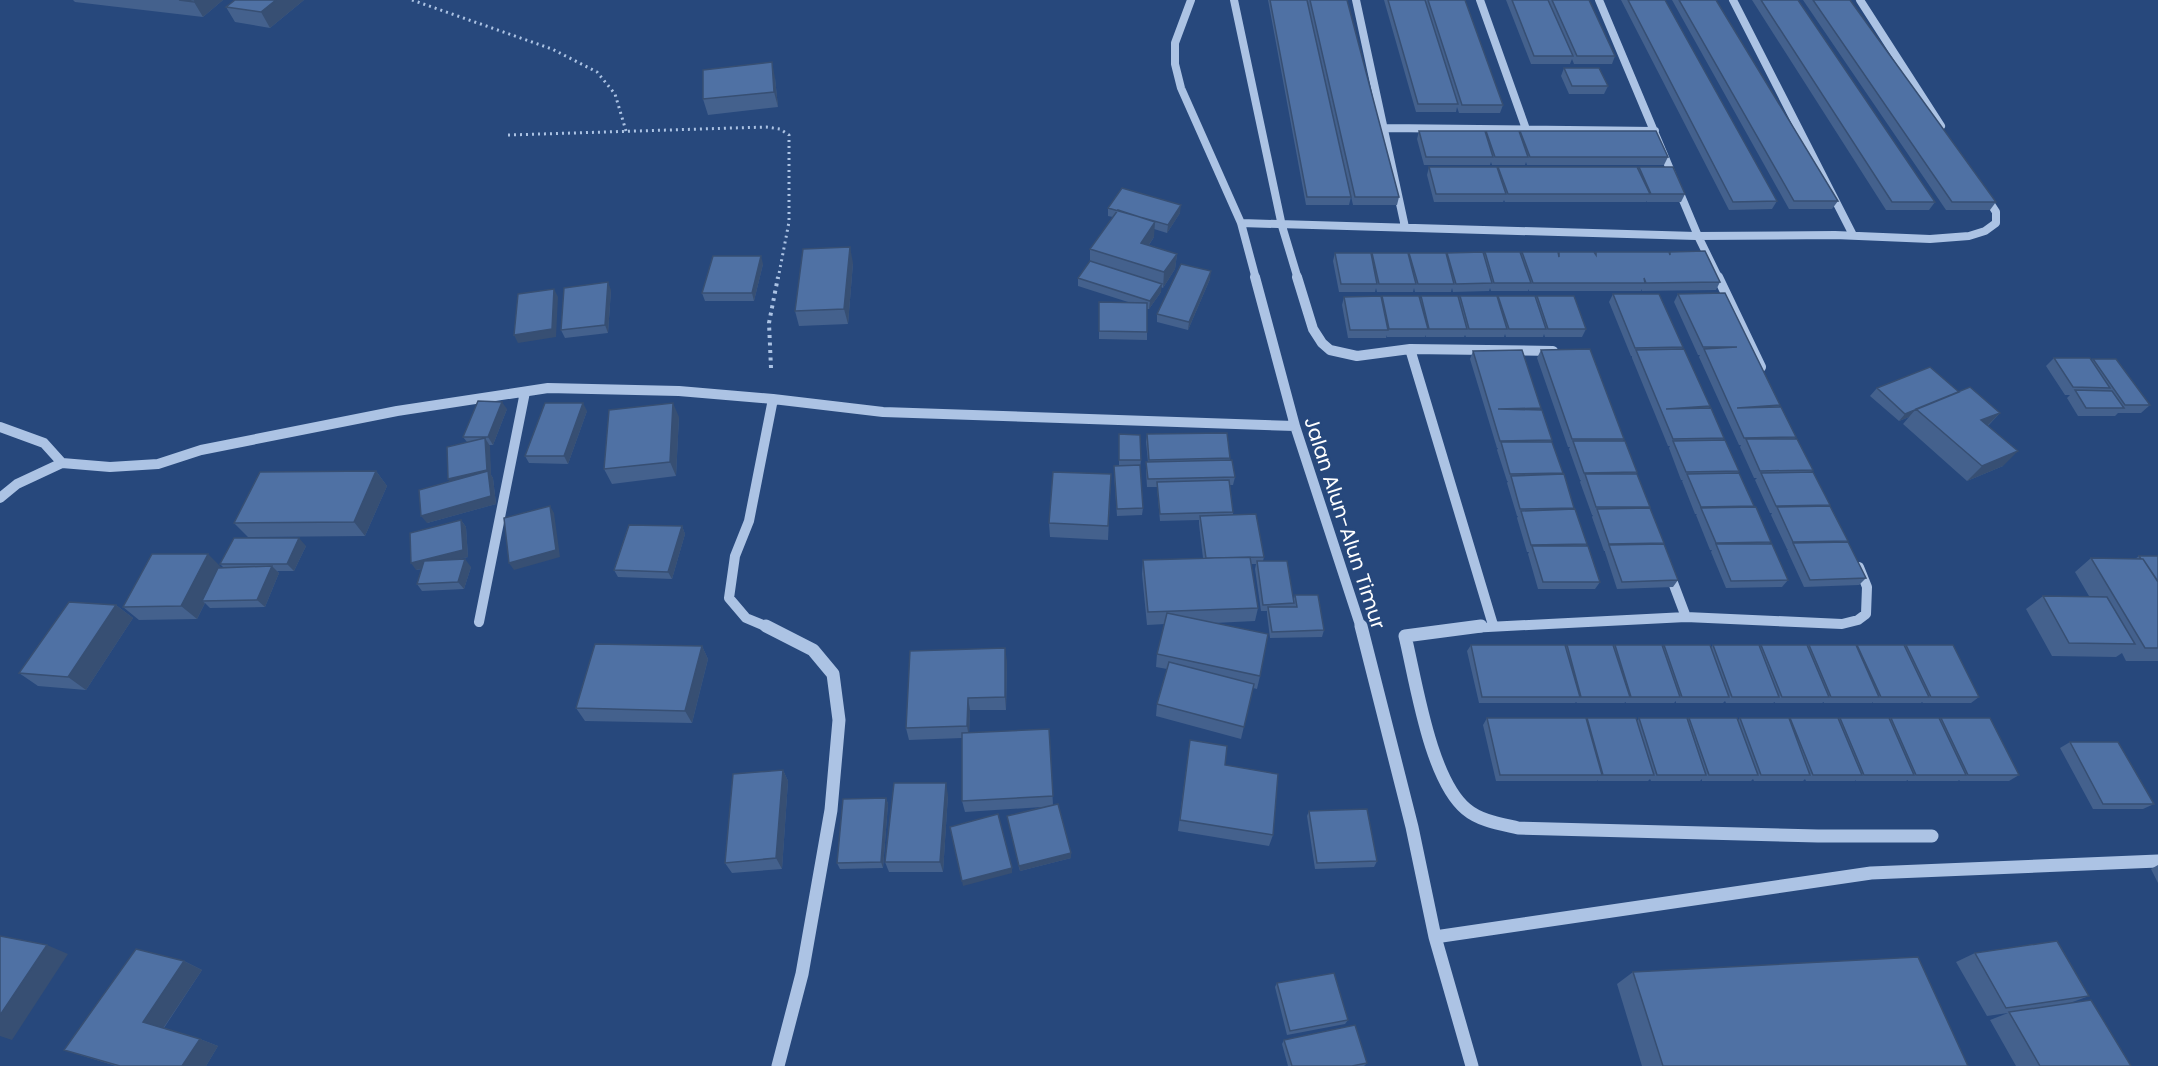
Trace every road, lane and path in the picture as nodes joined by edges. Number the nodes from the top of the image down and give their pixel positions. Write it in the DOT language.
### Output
graph roads {
  1 [pos="412,0"];
  2 [pos="1191,0"];
  3 [pos="1234,0"];
  4 [pos="1356,0"];
  5 [pos="1479,0"];
  6 [pos="1599,0"];
  7 [pos="1733,0"];
  8 [pos="1860,0"];
  9 [pos="1385,128"];
  10 [pos="1526,129"];
  11 [pos="626,131"];
  12 [pos="1655,131"];
  13 [pos="1946,134"];
  14 [pos="508,135"];
  15 [pos="1977,183"];
  16 [pos="1241,223"];
  17 [pos="1282,226"];
  18 [pos="1405,227"];
  19 [pos="1853,235"];
  20 [pos="1698,236"];
  21 [pos="1410,349"];
  22 [pos="1559,351"];
  23 [pos="1764,372"];
  24 [pos="525,392"];
  25 [pos="773,399"];
  26 [pos="1295,426"];
  27 [pos="0,427"];
  28 [pos="62,463"];
  29 [pos="0,498"];
  30 [pos="1855,560"];
  31 [pos="1666,562"];
  32 [pos="1686,617"];
  33 [pos="479,622"];
  34 [pos="1493,625"];
  35 [pos="1932,836"];
  36 [pos="2158,861"];
  37 [pos="1435,937"];
  38 [pos="778,1066"];
  39 [pos="1471,1066"];
  1 -- 11 [label="path"];
  2 -- 16 [label="street, Jalan Alun-Alun Timur"];
  3 -- 17 [label="street"];
  4 -- 9 [label="street"];
  5 -- 10 [label="street"];
  6 -- 12 [label="street"];
  7 -- 19 [label="street"];
  8 -- 13 [label="street"];
  9 -- 10 [label="street"];
  9 -- 18 [label="street"];
  10 -- 12 [label="street"];
  11 -- 14 [label="path"];
  11 -- 25 [label="path"];
  12 -- 20 [label="street"];
  15 -- 19 [label="street"];
  16 -- 17 [label="street"];
  16 -- 26 [label="street, Jalan Alun-Alun Timur"];
  17 -- 18 [label="street"];
  17 -- 21 [label="street"];
  18 -- 20 [label="street"];
  19 -- 20 [label="street"];
  20 -- 23 [label="street"];
  21 -- 22 [label="street"];
  21 -- 34 [label="street"];
  24 -- 25 [label="street"];
  24 -- 28 [label="street"];
  24 -- 33 [label="street"];
  25 -- 26 [label="street"];
  25 -- 38 [label="street"];
  26 -- 37 [label="street, Jalan Alun-Alun Timur"];
  27 -- 28 [label="street"];
  28 -- 29 [label="street"];
  30 -- 32 [label="street"];
  31 -- 32 [label="street"];
  32 -- 34 [label="street"];
  34 -- 35 [label="street"];
  36 -- 37 [label="street"];
  37 -- 39 [label="street, Jalan Alun-Alun Timur"];
}
